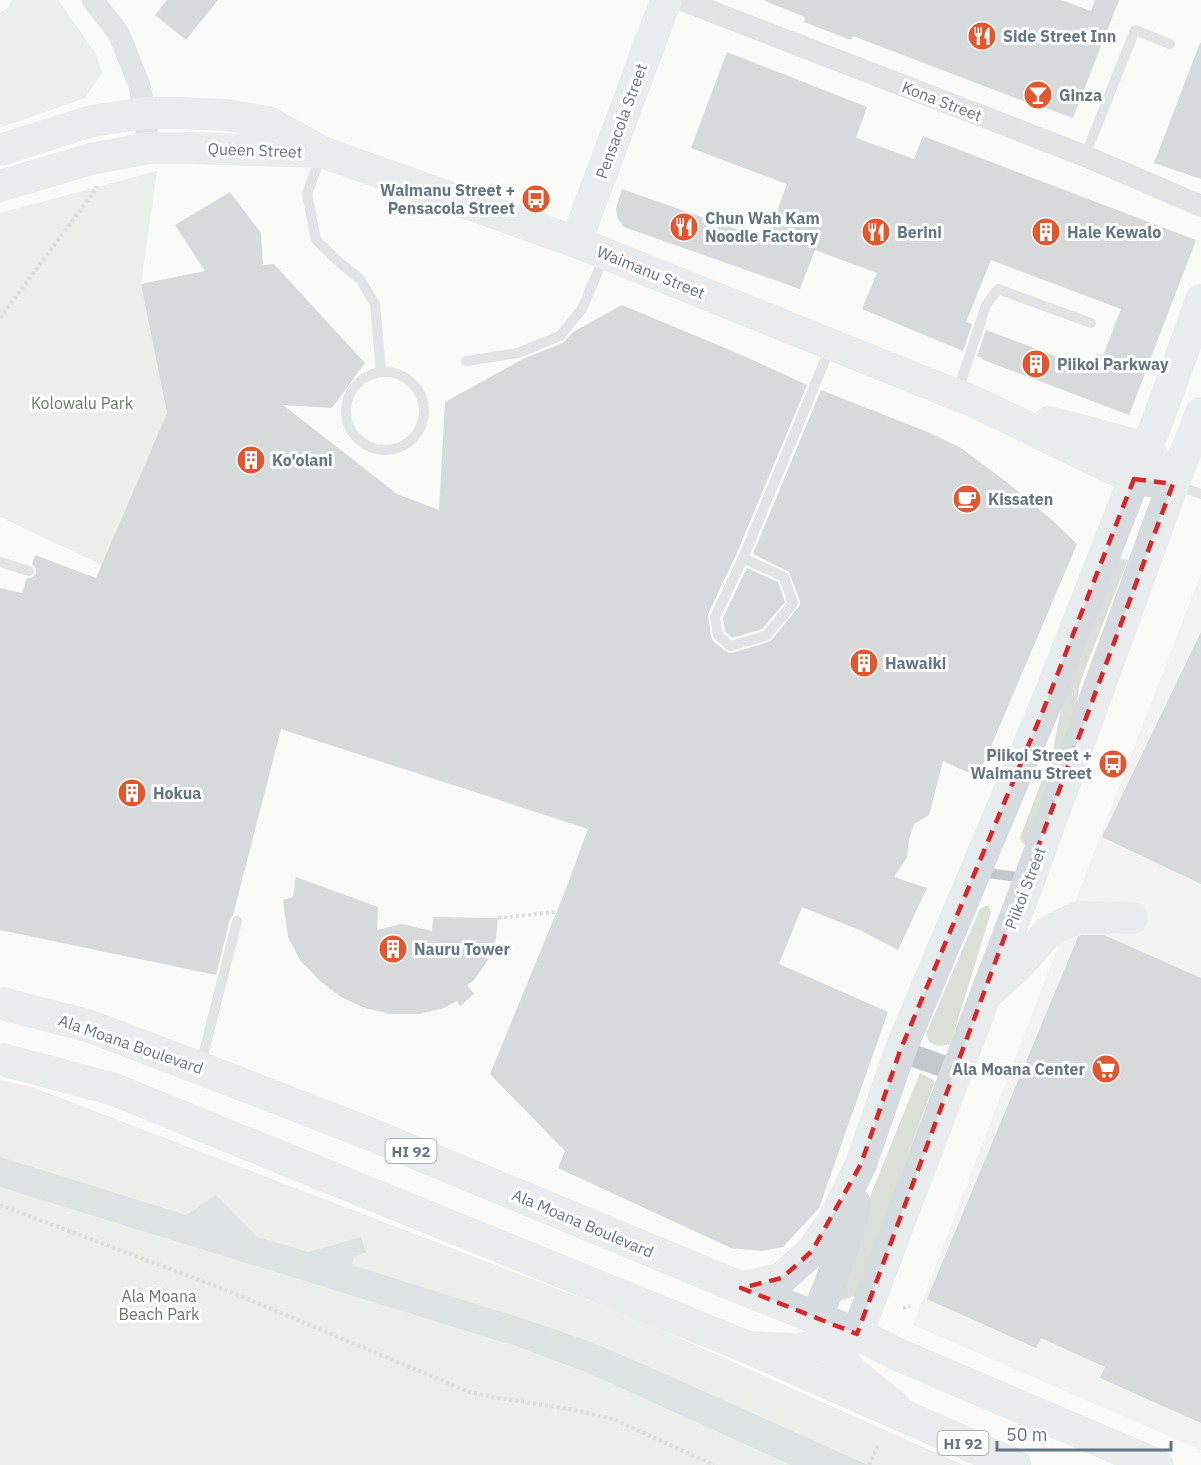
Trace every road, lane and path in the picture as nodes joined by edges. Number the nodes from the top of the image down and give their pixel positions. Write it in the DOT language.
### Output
graph roads {
  1 [pos="93,0"];
  2 [pos="666,0"];
  3 [pos="682,0"];
  4 [pos="1170,44"];
  5 [pos="145,113"];
  6 [pos="148,148"];
  7 [pos="0,150"];
  8 [pos="322,152"];
  9 [pos="1085,156"];
  10 [pos="91,159"];
  11 [pos="0,186"];
  12 [pos="1201,206"];
  13 [pos="576,242"];
  14 [pos="605,254"];
  15 [pos="1201,300"];
  16 [pos="0,318"];
  17 [pos="1091,322"];
  18 [pos="832,344"];
  19 [pos="466,361"];
  20 [pos="381,371"];
  21 [pos="967,399"];
  22 [pos="1201,413"];
  23 [pos="1147,448"];
  24 [pos="1134,478"];
  25 [pos="1187,489"];
  26 [pos="742,558"];
  27 [pos="0,562"];
  28 [pos="29,571"];
  29 [pos="976,872"];
  30 [pos="1030,878"];
  31 [pos="556,912"];
  32 [pos="498,918"];
  33 [pos="1132,918"];
  34 [pos="237,921"];
  35 [pos="984,996"];
  36 [pos="0,1003"];
  37 [pos="900,1051"];
  38 [pos="0,1059"];
  39 [pos="200,1068"];
  40 [pos="957,1071"];
  41 [pos="861,1164"];
  42 [pos="0,1205"];
  43 [pos="741,1288"];
  44 [pos="910,1306"];
  45 [pos="903,1308"];
  46 [pos="834,1332"];
  47 [pos="747,1347"];
  48 [pos="911,1420"];
  49 [pos="879,1444"];
  50 [pos="869,1464"];
  51 [pos="714,1465"];
  52 [pos="1015,1465"];
  53 [pos="1157,1465"];
  1 -- 5 [label="street"];
  2 -- 13 [label="street, Pensacola Street"];
  3 -- 9 [label="street, Kona Street"];
  4 -- 9 [label="lane"];
  5 -- 6 [label="street"];
  5 -- 7 [label="street, Queen Street"];
  5 -- 8 [label="street, Queen Street"];
  6 -- 8 [label="street, Queen Street"];
  6 -- 10 [label="street, Queen Street"];
  8 -- 13 [label="street, Waimanu Street"];
  8 -- 20 [label="lane"];
  9 -- 12 [label="street, Kona Street"];
  10 -- 11 [label="street, Queen Street"];
  10 -- 16 [label="path"];
  13 -- 14 [label="street, Waimanu Street"];
  14 -- 18 [label="street, Waimanu Street"];
  14 -- 19 [label="lane"];
  15 -- 23 [label="street"];
  17 -- 21 [label="lane"];
  18 -- 21 [label="street, Waimanu Street"];
  18 -- 26 [label="lane"];
  20 -- 20 [label="lane"];
  21 -- 23 [label="street, Waimanu Street"];
  21 -- 24 [label="street, Waimanu Street"];
  22 -- 25 [label="street, Piikoi Street"];
  23 -- 24 [label="street"];
  23 -- 25 [label="street"];
  24 -- 25 [label="street, Waimanu Street"];
  24 -- 29 [label="street"];
  25 -- 30 [label="street, Piikoi Street"];
  26 -- 26 [label="lane"];
  27 -- 28 [label="lane"];
  29 -- 30 [label="lane"];
  29 -- 37 [label="street"];
  30 -- 35 [label="street, Piikoi Street"];
  31 -- 32 [label="path"];
  33 -- 35 [label="street"];
  34 -- 39 [label="lane"];
  35 -- 40 [label="street, Piikoi Street"];
  36 -- 39 [label="main road, Ala Moana Boulevard / HI 92"];
  37 -- 40 [label="street"];
  37 -- 41 [label="street"];
  38 -- 47 [label="main road, HI 92"];
  39 -- 43 [label="main road, Ala Moana Boulevard / HI 92"];
  40 -- 46 [label="street, Piikoi Street"];
  41 -- 43 [label="street"];
  41 -- 46 [label="street"];
  42 -- 51 [label="path"];
  43 -- 46 [label="main road, Ala Moana Boulevard / HI 92"];
  44 -- 45 [label="path"];
  46 -- 47 [label="street"];
  46 -- 48 [label="street"];
  46 -- 53 [label="main road, Ala Moana Boulevard / HI 92"];
  47 -- 48 [label="main road, HI 92"];
  48 -- 52 [label="main road, HI 92"];
  49 -- 50 [label="path"];
}
